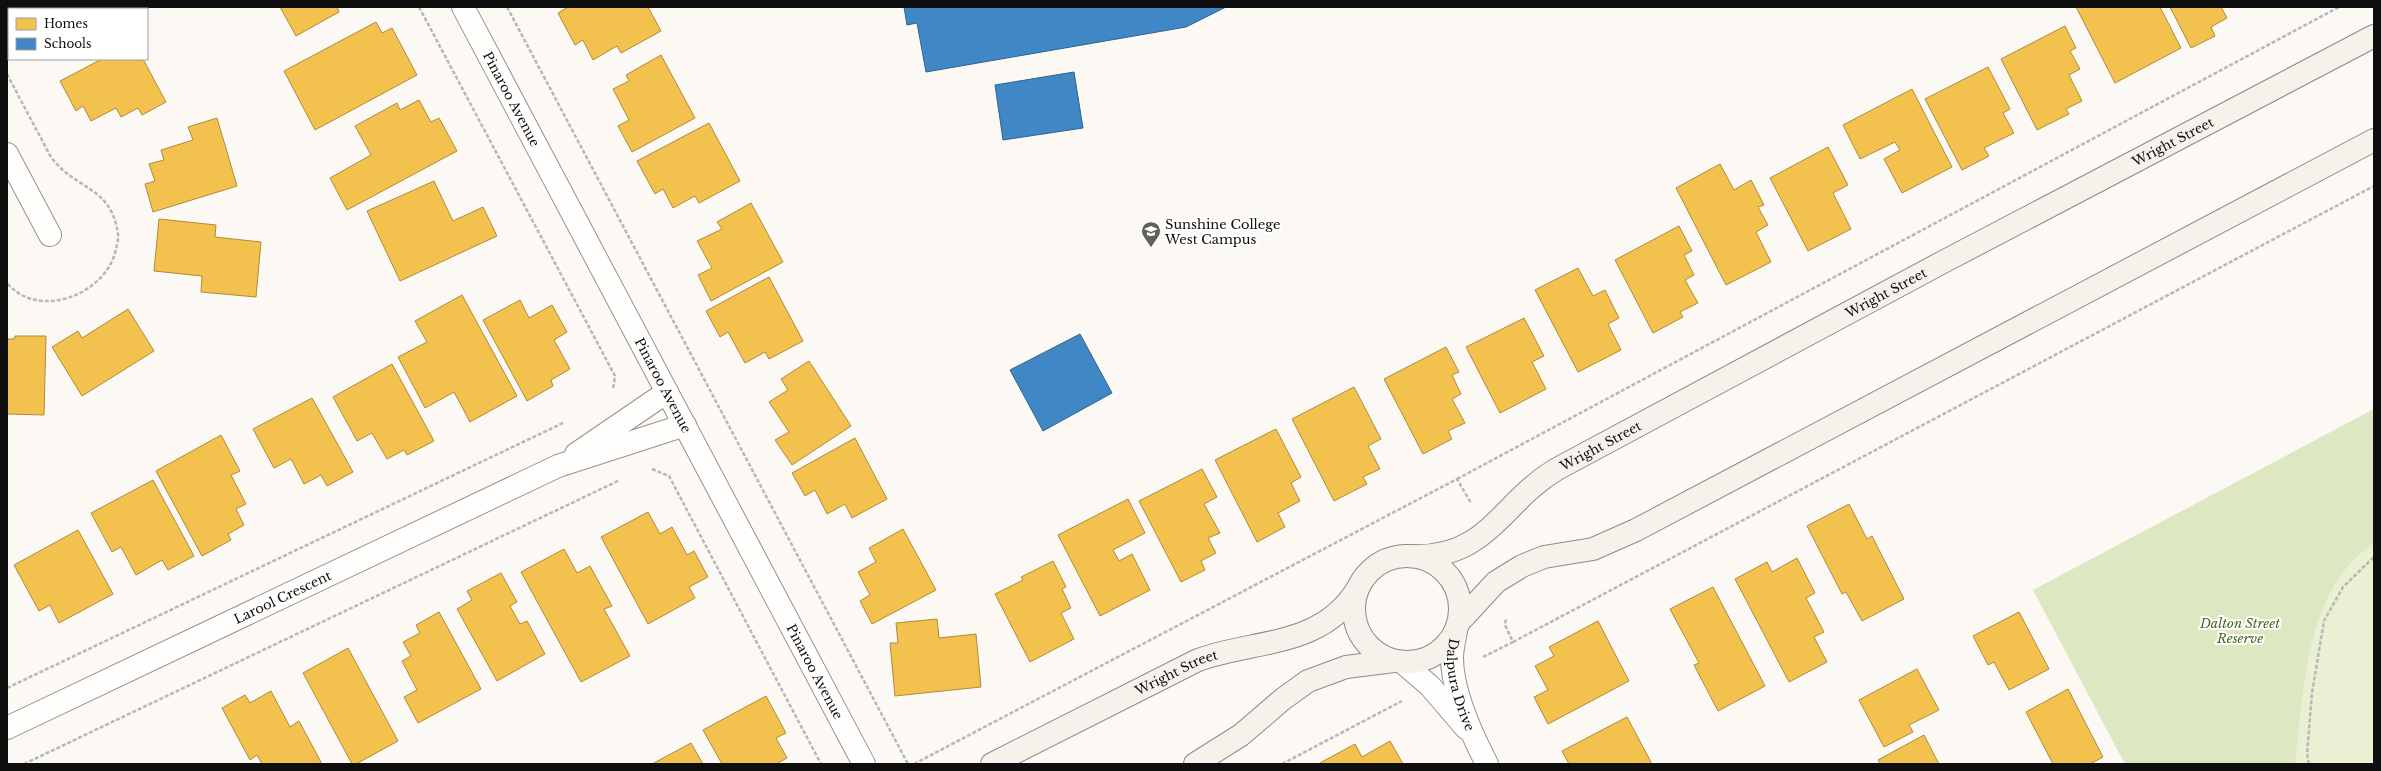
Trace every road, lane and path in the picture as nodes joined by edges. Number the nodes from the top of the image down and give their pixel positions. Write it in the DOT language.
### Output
graph roads {
  1 [pos="463,7"];
  2 [pos="507,7"];
  3 [pos="2339,7"];
  4 [pos="2374,36"];
  5 [pos="2374,140"];
  6 [pos="7,154"];
  7 [pos="2374,186"];
  8 [pos="50,235"];
  9 [pos="667,392"];
  10 [pos="572,418"];
  11 [pos="685,425"];
  12 [pos="558,466"];
  13 [pos="626,478"];
  14 [pos="1458,478"];
  15 [pos="1409,556"];
  16 [pos="2374,557"];
  17 [pos="1358,588"];
  18 [pos="1458,626"];
  19 [pos="1513,642"];
  20 [pos="1398,661"];
  21 [pos="7,688"];
  22 [pos="7,728"];
  23 [pos="1474,738"];
  24 [pos="24,764"];
  25 [pos="864,764"];
  26 [pos="908,764"];
  27 [pos="992,764"];
  28 [pos="1195,764"];
  29 [pos="1487,764"];
  30 [pos="2309,764"];
  1 -- 9 [label="street, Pinaroo Avenue"];
  2 -- 26 [label="path"];
  3 -- 14 [label="path"];
  4 -- 15 [label="street, Wright Street"];
  5 -- 18 [label="street"];
  6 -- 8 [label="street"];
  7 -- 19 [label="path"];
  9 -- 11 [label="street, Pinaroo Avenue"];
  9 -- 12 [label="street, Larool Crescent"];
  10 -- 21 [label="path"];
  11 -- 12 [label="street, Larool Crescent"];
  11 -- 25 [label="street, Pinaroo Avenue"];
  12 -- 22 [label="street, Larool Crescent"];
  13 -- 24 [label="path"];
  15 -- 17 [label="street"];
  15 -- 18 [label="street"];
  16 -- 30 [label="path"];
  17 -- 20 [label="street"];
  17 -- 27 [label="street, Wright Street"];
  18 -- 20 [label="street"];
  18 -- 23 [label="street, Dalpura Drive"];
  20 -- 23 [label="street, Dalpura Drive"];
  20 -- 28 [label="street"];
  23 -- 29 [label="street, Dalpura Drive"];
}
